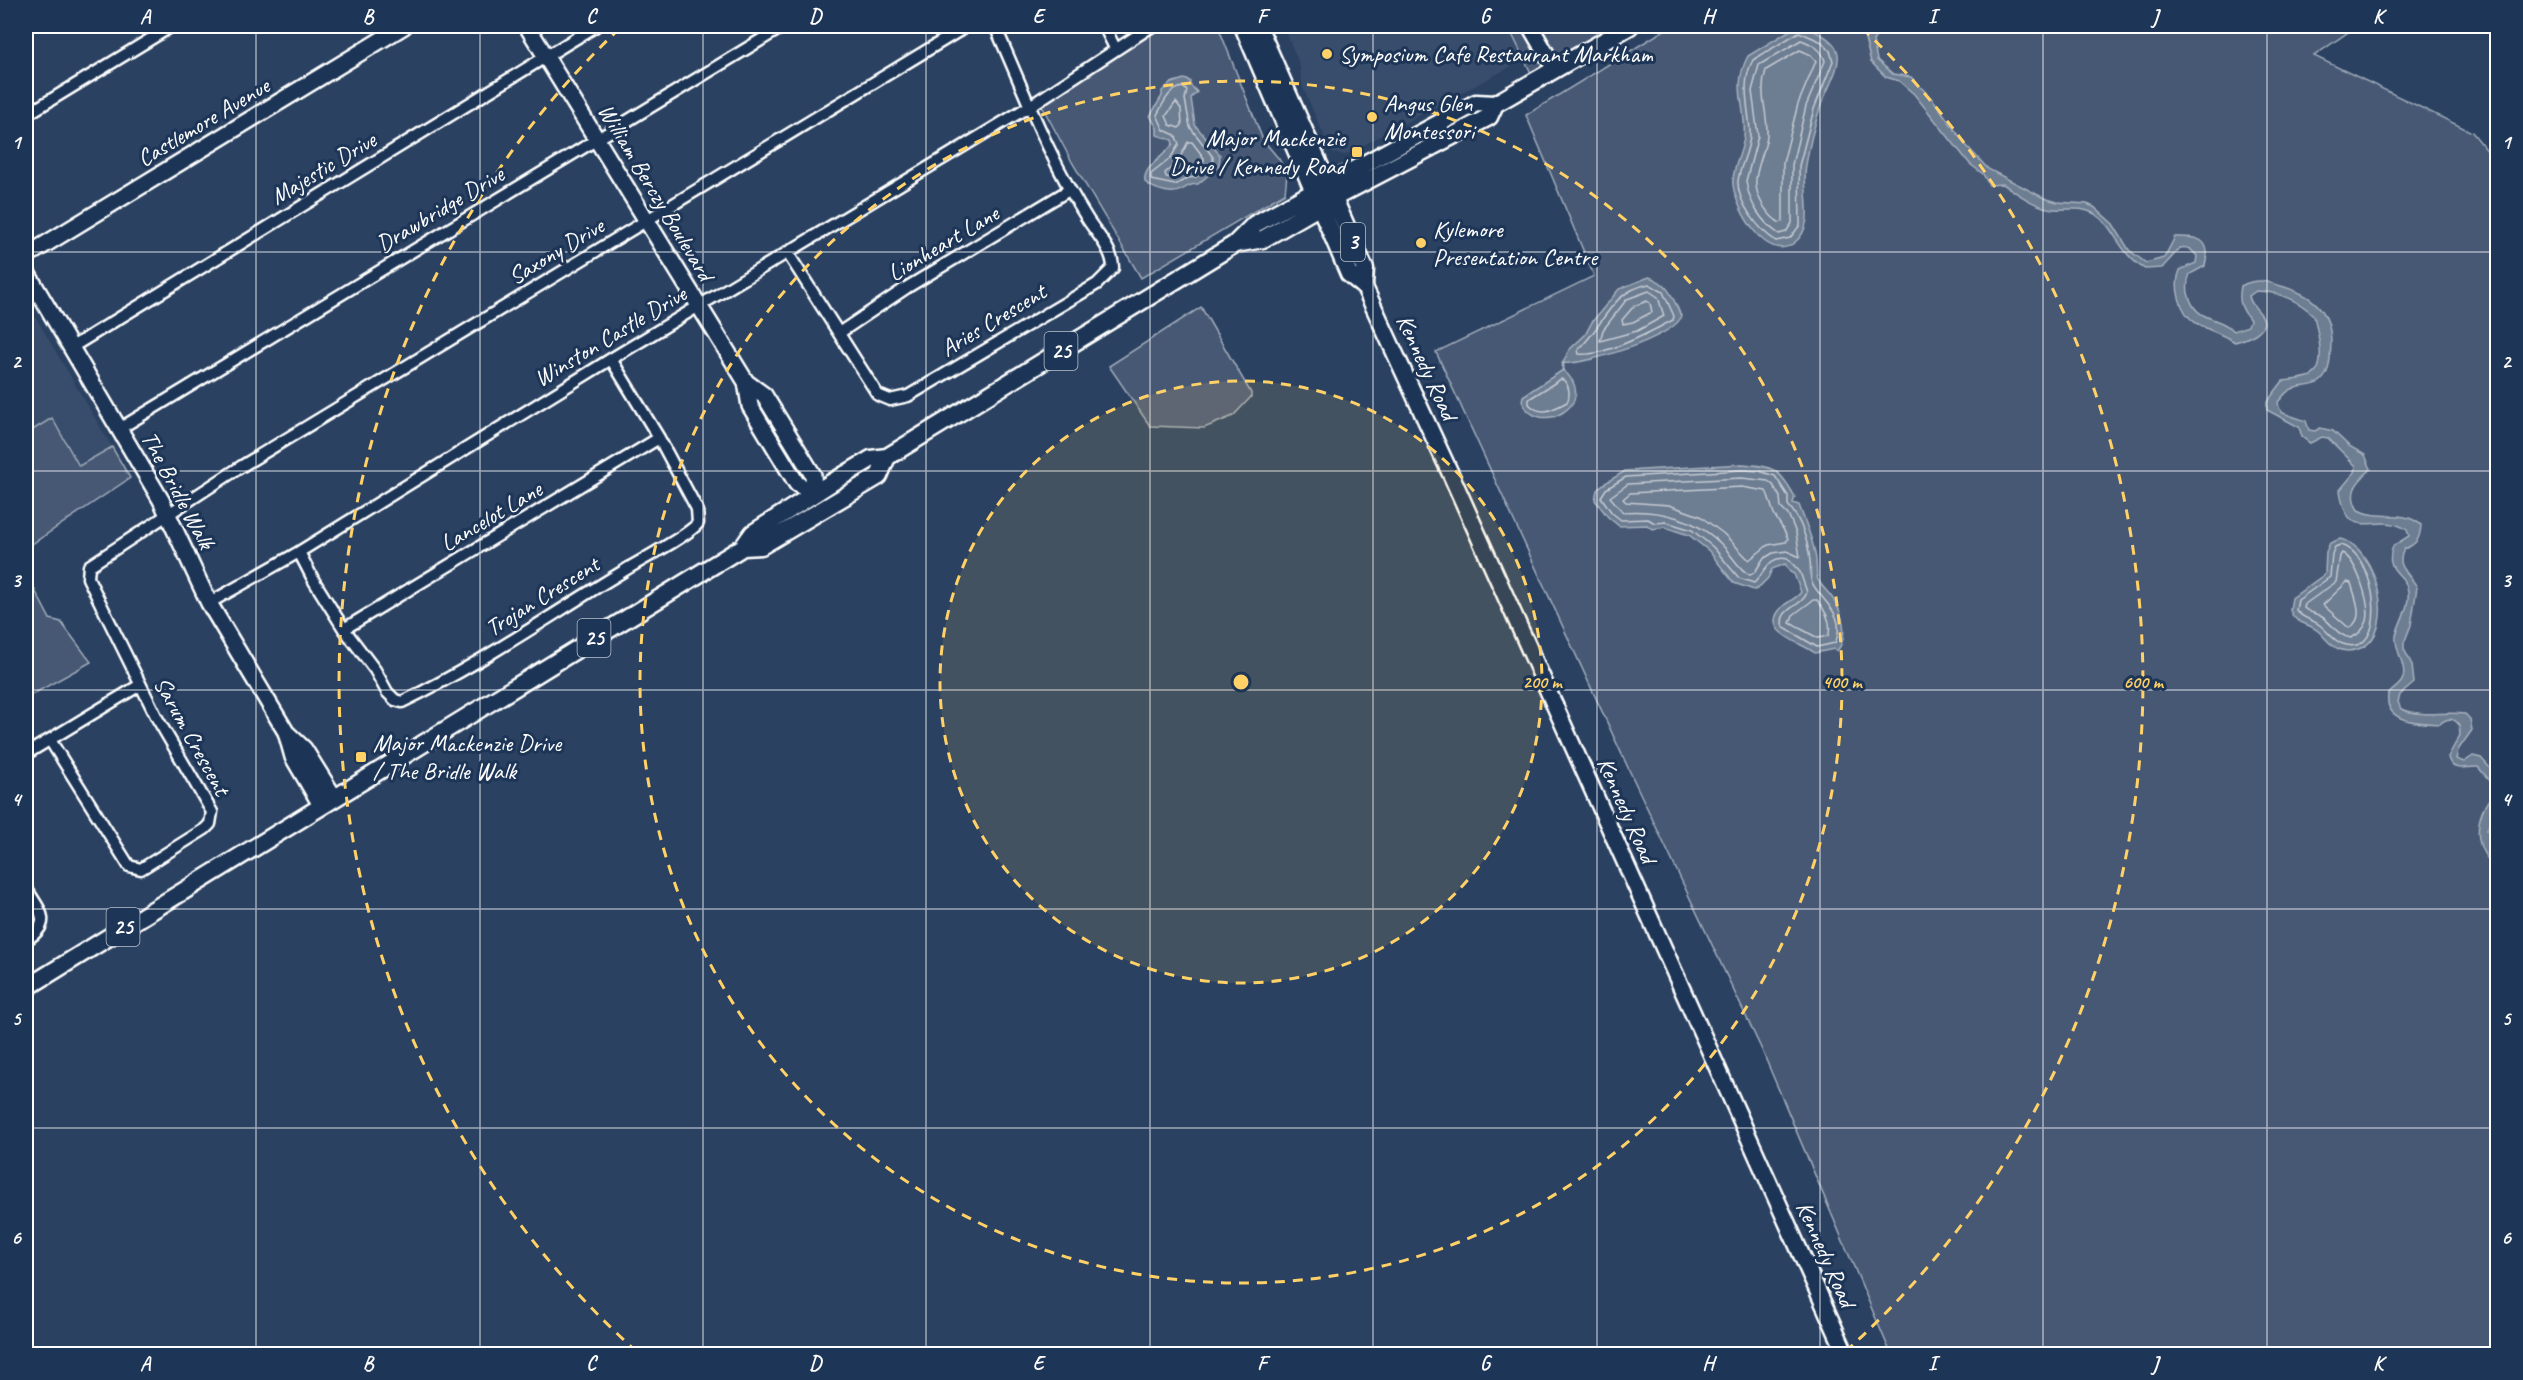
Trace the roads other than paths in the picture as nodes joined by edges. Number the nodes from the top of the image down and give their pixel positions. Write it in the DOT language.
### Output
graph roads {
  1 [pos="171,26"];
  2 [pos="404,26"];
  3 [pos="527,26"];
  4 [pos="596,26"];
  5 [pos="784,26"];
  6 [pos="967,26"];
  7 [pos="995,26"];
  8 [pos="1104,26"];
  9 [pos="1152,26"];
  10 [pos="1243,26"];
  11 [pos="1258,26"];
  12 [pos="1530,26"];
  13 [pos="1630,26"];
  14 [pos="1115,48"];
  15 [pos="546,57"];
  16 [pos="1555,69"];
  17 [pos="1030,106"];
  18 [pos="26,115"];
  19 [pos="597,138"];
  20 [pos="1069,190"];
  21 [pos="1324,194"];
  22 [pos="647,220"];
  23 [pos="787,252"];
  24 [pos="26,256"];
  25 [pos="26,271"];
  26 [pos="1364,286"];
  27 [pos="699,306"];
  28 [pos="839,333"];
  29 [pos="72,347"];
  30 [pos="611,359"];
  31 [pos="119,429"];
  32 [pos="659,438"];
  33 [pos="887,458"];
  34 [pos="814,493"];
  35 [pos="168,513"];
  36 [pos="743,547"];
  37 [pos="298,552"];
  38 [pos="209,603"];
  39 [pos="344,630"];
  40 [pos="140,685"];
  41 [pos="50,740"];
  42 [pos="26,754"];
  43 [pos="327,801"];
  44 [pos="26,888"];
  45 [pos="26,940"];
  46 [pos="26,988"];
  47 [pos="1846,1354"];
  1 -- 18 [label="street"];
  2 -- 24 [label="street, Castlemore Avenue"];
  3 -- 15 [label="street, William Berczy Boulevard"];
  4 -- 15 [label="street, Majestic Drive"];
  5 -- 19 [label="street, Drawbridge Drive"];
  6 -- 22 [label="street, Saxony Drive"];
  7 -- 17 [label="street, Aries Crescent"];
  8 -- 14 [label="street"];
  9 -- 14 [label="street, Winston Castle Drive"];
  10 -- 21 [label="main road, Kennedy Road / 3"];
  11 -- 21 [label="main road, Kennedy Road / 3"];
  12 -- 16 [label="street"];
  13 -- 16 [label="main road, 25"];
  14 -- 17 [label="street, Winston Castle Drive"];
  15 -- 19 [label="street, William Berczy Boulevard"];
  15 -- 29 [label="street, Majestic Drive"];
  16 -- 21 [label="main road, 25"];
  17 -- 20 [label="street, Aries Crescent"];
  17 -- 23 [label="street, Winston Castle Drive"];
  19 -- 22 [label="street, William Berczy Boulevard"];
  19 -- 31 [label="street, Drawbridge Drive"];
  20 -- 28 [label="street, Lionheart Lane"];
  20 -- 28 [label="street, Aries Crescent"];
  21 -- 26 [label="main road, Kennedy Road / 3"];
  21 -- 33 [label="main road, 25"];
  22 -- 27 [label="street, William Berczy Boulevard"];
  22 -- 35 [label="street, Saxony Drive"];
  23 -- 27 [label="street, Winston Castle Drive"];
  23 -- 28 [label="street, Aries Crescent"];
  25 -- 29 [label="street, The Bridle Walk"];
  26 -- 47 [label="street, Kennedy Road / 3"];
  27 -- 30 [label="street, Winston Castle Drive"];
  27 -- 34 [label="street, William Berczy Boulevard"];
  29 -- 31 [label="street, The Bridle Walk"];
  30 -- 32 [label="street, Trojan Crescent"];
  30 -- 37 [label="street, Winston Castle Drive"];
  31 -- 35 [label="street, The Bridle Walk"];
  32 -- 39 [label="street, Lancelot Lane"];
  32 -- 39 [label="street, Trojan Crescent"];
  33 -- 34 [label="main road, 25"];
  33 -- 36 [label="main road, 25"];
  34 -- 36 [label="main road, 25"];
  35 -- 38 [label="street, The Bridle Walk"];
  35 -- 40 [label="street, Sarum Crescent"];
  36 -- 43 [label="main road, 25"];
  37 -- 38 [label="street, Winston Castle Drive"];
  37 -- 39 [label="street, Trojan Crescent"];
  38 -- 43 [label="street, The Bridle Walk"];
  40 -- 41 [label="street"];
  40 -- 41 [label="street, Sarum Crescent"];
  41 -- 42 [label="street"];
  43 -- 46 [label="main road, 25"];
  44 -- 45 [label="street"];
}
